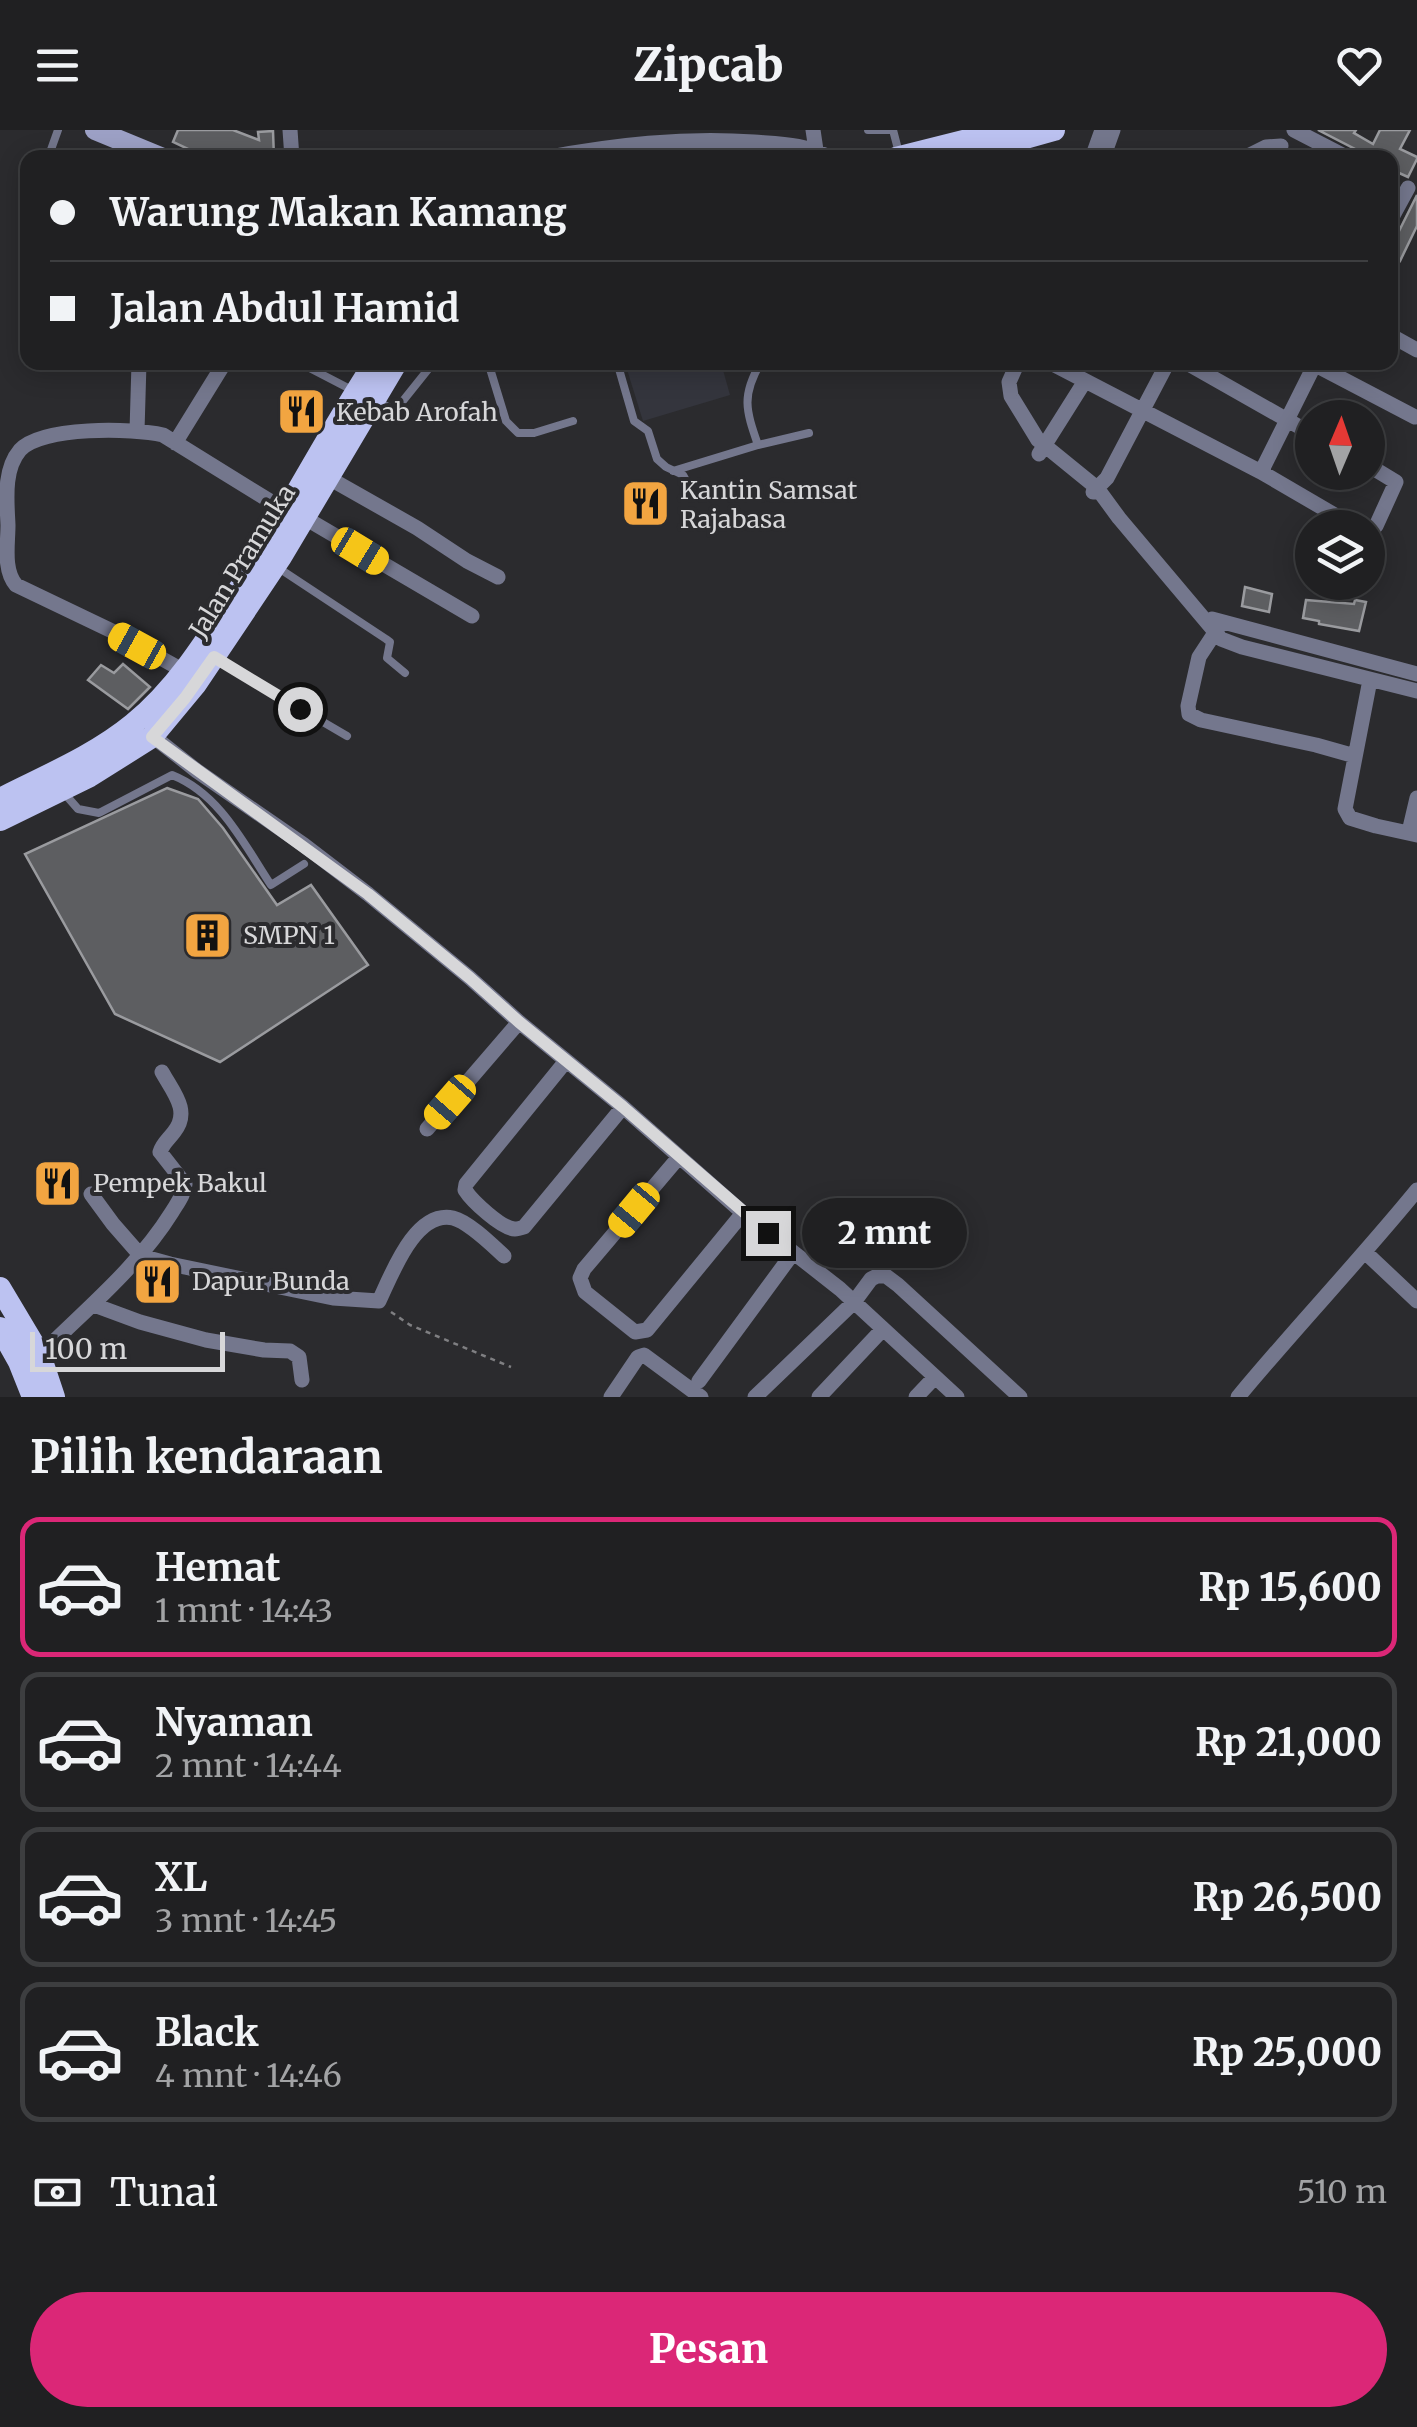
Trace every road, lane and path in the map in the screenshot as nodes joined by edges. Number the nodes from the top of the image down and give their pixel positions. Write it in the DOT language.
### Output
graph roads {
  1 [pos="868,130"];
  2 [pos="892,130"];
  3 [pos="1054,130"];
  4 [pos="1293,130"];
  5 [pos="104,132"];
  6 [pos="1020,133"];
  7 [pos="710,135"];
  8 [pos="144,150"];
  9 [pos="597,150"];
  10 [pos="804,150"];
  11 [pos="934,150"];
  12 [pos="974,150"];
  13 [pos="1332,150"];
  14 [pos="140,370"];
  15 [pos="221,370"];
  16 [pos="314,370"];
  17 [pos="373,370"];
  18 [pos="389,370"];
  19 [pos="428,370"];
  20 [pos="490,370"];
  21 [pos="619,370"];
  22 [pos="757,370"];
  23 [pos="1005,370"];
  24 [pos="1014,370"];
  25 [pos="1064,370"];
  26 [pos="1164,370"];
  27 [pos="1199,370"];
  28 [pos="1310,370"];
  29 [pos="1326,370"];
  30 [pos="1085,381"];
  31 [pos="365,395"];
  32 [pos="1143,411"];
  33 [pos="1414,417"];
  34 [pos="1286,419"];
  35 [pos="573,421"];
  36 [pos="1295,424"];
  37 [pos="138,432"];
  38 [pos="809,433"];
  39 [pos="175,442"];
  40 [pos="758,445"];
  41 [pos="1042,451"];
  42 [pos="673,470"];
  43 [pos="1261,472"];
  44 [pos="1385,475"];
  45 [pos="327,477"];
  46 [pos="1097,494"];
  47 [pos="695,498"];
  48 [pos="1326,510"];
  49 [pos="1383,510"];
  50 [pos="296,514"];
  51 [pos="273,557"];
  52 [pos="498,577"];
  53 [pos="472,616"];
  54 [pos="1219,627"];
  55 [pos="214,657"];
  56 [pos="184,671"];
  57 [pos="405,673"];
  58 [pos="1370,680"];
  59 [pos="1416,683"];
  60 [pos="144,729"];
  61 [pos="347,736"];
  62 [pos="1355,756"];
  63 [pos="61,790"];
  64 [pos="1417,798"];
  65 [pos="0,800"];
  66 [pos="0,820"];
  67 [pos="1413,833"];
  68 [pos="304,864"];
  69 [pos="519,1022"];
  70 [pos="566,1061"];
  71 [pos="162,1072"];
  72 [pos="623,1107"];
  73 [pos="427,1129"];
  74 [pos="679,1157"];
  75 [pos="1417,1190"];
  76 [pos="91,1194"];
  77 [pos="743,1214"];
  78 [pos="792,1253"];
  79 [pos="1366,1253"];
  80 [pos="141,1256"];
  81 [pos="504,1256"];
  82 [pos="0,1288"];
  83 [pos="379,1301"];
  84 [pos="854,1302"];
  85 [pos="1417,1302"];
  86 [pos="94,1305"];
  87 [pos="0,1328"];
  88 [pos="883,1329"];
  89 [pos="40,1355"];
  90 [pos="511,1367"];
  91 [pos="935,1377"];
  92 [pos="302,1380"];
  93 [pos="700,1389"];
  94 [pos="33,1397"];
  95 [pos="54,1397"];
  96 [pos="611,1397"];
  97 [pos="755,1397"];
  98 [pos="820,1397"];
  99 [pos="916,1397"];
  100 [pos="956,1397"];
  101 [pos="1020,1397"];
  102 [pos="1238,1397"];
  1 -- 2 [label="lane"];
  3 -- 6 [label="main road"];
  4 -- 13 [label="street"];
  5 -- 8 [label="street"];
  6 -- 11 [label="main road"];
  6 -- 12 [label="main road"];
  7 -- 9 [label="street"];
  7 -- 10 [label="street"];
  14 -- 37 [label="street"];
  15 -- 39 [label="street"];
  16 -- 31 [label="lane"];
  17 -- 31 [label="main road, Jalan Pramuka"];
  18 -- 31 [label="main road, Jalan Pramuka"];
  19 -- 31 [label="lane"];
  20 -- 35 [label="lane"];
  21 -- 42 [label="lane"];
  22 -- 40 [label="lane"];
  23 -- 41 [label="street"];
  24 -- 41 [label="street"];
  25 -- 30 [label="street"];
  26 -- 32 [label="street"];
  27 -- 34 [label="street"];
  28 -- 34 [label="street"];
  29 -- 33 [label="street"];
  30 -- 32 [label="street"];
  30 -- 41 [label="street"];
  31 -- 45 [label="main road, Jalan Pramuka"];
  31 -- 50 [label="main road, Jalan Pramuka"];
  32 -- 43 [label="street"];
  32 -- 46 [label="street"];
  34 -- 36 [label="street"];
  34 -- 43 [label="street"];
  37 -- 39 [label="street"];
  37 -- 56 [label="street"];
  38 -- 40 [label="lane"];
  39 -- 50 [label="street"];
  40 -- 42 [label="lane"];
  41 -- 46 [label="street"];
  42 -- 47 [label="lane"];
  43 -- 48 [label="street"];
  44 -- 49 [label="street"];
  45 -- 50 [label="main road, Jalan Pramuka"];
  45 -- 52 [label="street"];
  46 -- 54 [label="street"];
  50 -- 51 [label="main road, Jalan Pramuka"];
  50 -- 53 [label="street"];
  51 -- 55 [label="main road, Jalan Pramuka"];
  51 -- 56 [label="main road, Jalan Pramuka"];
  51 -- 57 [label="lane"];
  54 -- 58 [label="street"];
  54 -- 59 [label="street"];
  54 -- 62 [label="street"];
  55 -- 60 [label="main road, Jalan Pramuka"];
  55 -- 61 [label="lane"];
  56 -- 60 [label="main road, Jalan Pramuka"];
  58 -- 59 [label="street"];
  58 -- 62 [label="street"];
  60 -- 63 [label="main road, Jalan Pramuka"];
  60 -- 65 [label="main road, Jalan Pramuka"];
  60 -- 69 [label="street"];
  62 -- 67 [label="street"];
  63 -- 66 [label="main road, Jalan Pramuka"];
  63 -- 68 [label="lane"];
  64 -- 67 [label="street"];
  69 -- 70 [label="street"];
  69 -- 73 [label="street"];
  70 -- 72 [label="street"];
  70 -- 72 [label="street"];
  71 -- 80 [label="street"];
  72 -- 74 [label="street"];
  74 -- 77 [label="street"];
  74 -- 77 [label="street"];
  75 -- 79 [label="street"];
  76 -- 80 [label="street"];
  77 -- 78 [label="street"];
  78 -- 84 [label="street"];
  78 -- 93 [label="street"];
  79 -- 85 [label="street"];
  79 -- 102 [label="street"];
  80 -- 83 [label="street"];
  80 -- 86 [label="street"];
  81 -- 83 [label="street"];
  82 -- 89 [label="main road"];
  83 -- 90 [label="path"];
  84 -- 88 [label="street"];
  84 -- 97 [label="street"];
  84 -- 101 [label="street"];
  86 -- 89 [label="street"];
  86 -- 92 [label="street"];
  87 -- 94 [label="main road"];
  88 -- 91 [label="street"];
  88 -- 98 [label="street"];
  89 -- 95 [label="main road"];
  91 -- 99 [label="street"];
  91 -- 100 [label="street"];
  93 -- 96 [label="street"];
}
